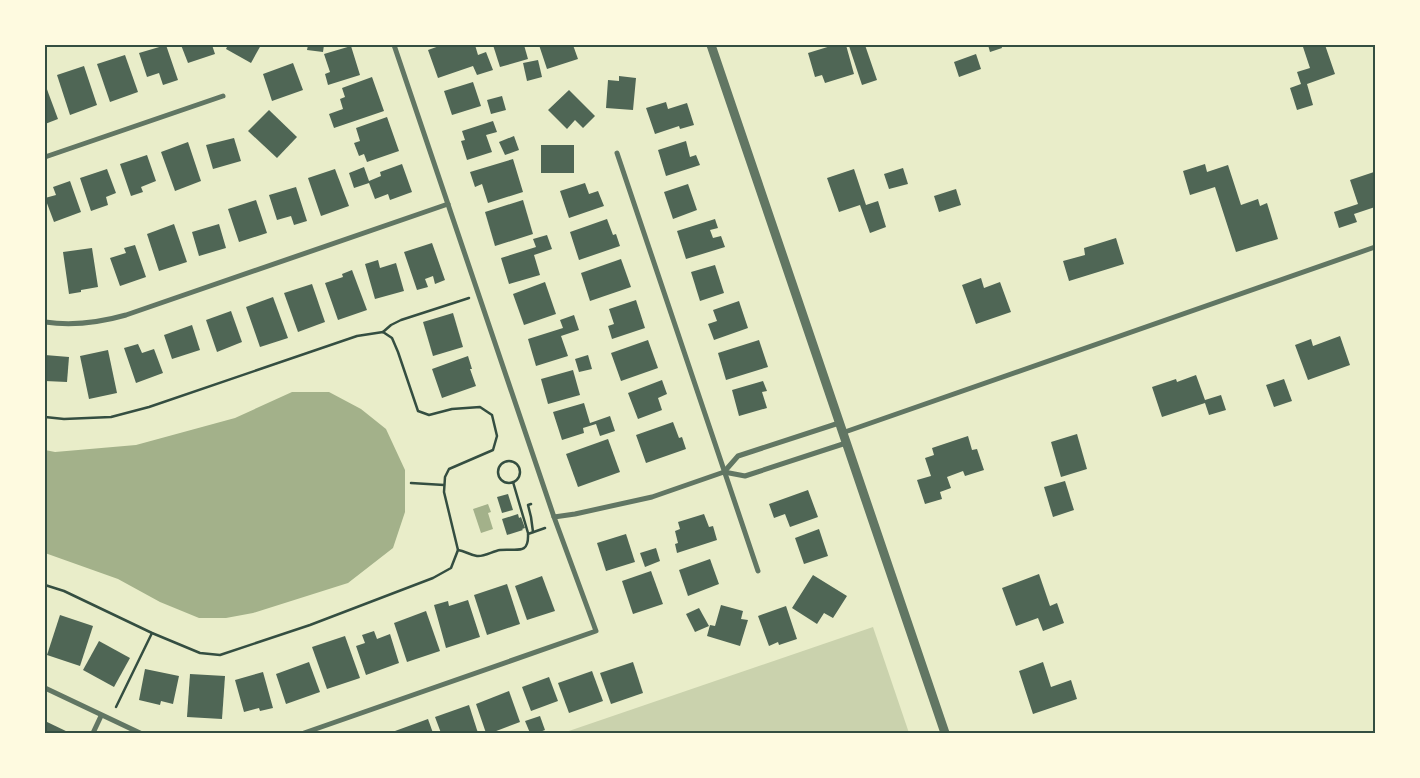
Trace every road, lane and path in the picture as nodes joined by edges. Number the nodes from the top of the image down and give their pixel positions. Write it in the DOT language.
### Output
graph roads {
  1 [pos="394,45"];
  2 [pos="711,45"];
  3 [pos="223,96"];
  4 [pos="617,153"];
  5 [pos="45,157"];
  6 [pos="448,204"];
  7 [pos="1375,246"];
  8 [pos="469,298"];
  9 [pos="45,322"];
  10 [pos="383,332"];
  11 [pos="45,417"];
  12 [pos="839,423"];
  13 [pos="842,433"];
  14 [pos="846,443"];
  15 [pos="724,472"];
  16 [pos="513,482"];
  17 [pos="411,483"];
  18 [pos="444,485"];
  19 [pos="531,504"];
  20 [pos="554,516"];
  21 [pos="545,528"];
  22 [pos="533,532"];
  23 [pos="528,534"];
  24 [pos="458,550"];
  25 [pos="758,571"];
  26 [pos="45,585"];
  27 [pos="152,633"];
  28 [pos="45,688"];
  29 [pos="116,707"];
  30 [pos="101,716"];
  31 [pos="93,733"];
  32 [pos="140,733"];
  33 [pos="304,733"];
  34 [pos="945,733"];
  1 -- 6 [label="street"];
  2 -- 12 [label="street"];
  3 -- 5 [label="street"];
  4 -- 15 [label="street"];
  6 -- 9 [label="street"];
  6 -- 20 [label="street"];
  7 -- 13 [label="street"];
  8 -- 10 [label="path"];
  10 -- 11 [label="path"];
  10 -- 18 [label="path"];
  12 -- 13 [label="street"];
  12 -- 15 [label="street"];
  13 -- 14 [label="street"];
  14 -- 15 [label="street"];
  14 -- 34 [label="street"];
  15 -- 20 [label="street"];
  15 -- 25 [label="street"];
  16 -- 16 [label="path"];
  16 -- 23 [label="path"];
  17 -- 18 [label="path"];
  18 -- 24 [label="path"];
  19 -- 22 [label="path"];
  20 -- 33 [label="street"];
  21 -- 22 [label="path"];
  22 -- 23 [label="path"];
  23 -- 24 [label="path"];
  24 -- 27 [label="path"];
  26 -- 27 [label="path"];
  27 -- 29 [label="path"];
  28 -- 30 [label="street"];
  30 -- 31 [label="street"];
  30 -- 32 [label="street"];
}
